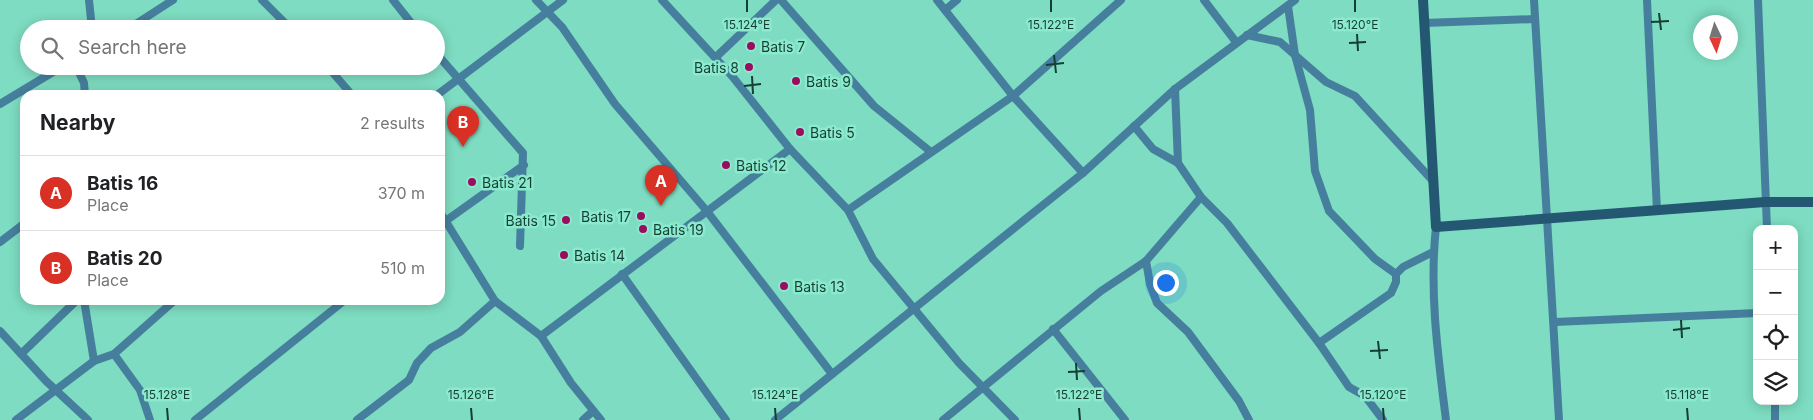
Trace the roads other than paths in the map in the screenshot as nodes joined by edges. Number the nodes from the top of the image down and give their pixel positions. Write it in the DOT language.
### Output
graph roads {
  1 [pos="89,0"];
  2 [pos="173,0"];
  3 [pos="262,0"];
  4 [pos="393,0"];
  5 [pos="536,0"];
  6 [pos="563,0"];
  7 [pos="662,0"];
  8 [pos="776,0"];
  9 [pos="781,0"];
  10 [pos="937,0"];
  11 [pos="958,0"];
  12 [pos="1121,0"];
  13 [pos="1204,0"];
  14 [pos="1295,0"];
  15 [pos="1423,0"];
  16 [pos="1534,0"];
  17 [pos="1647,0"];
  18 [pos="1758,0"];
  19 [pos="1288,6"];
  20 [pos="945,10"];
  21 [pos="547,13"];
  22 [pos="1535,19"];
  23 [pos="91,20"];
  24 [pos="142,20"];
  25 [pos="283,20"];
  26 [pos="409,20"];
  27 [pos="1424,23"];
  28 [pos="1247,35"];
  29 [pos="1236,42"];
  30 [pos="1295,55"];
  31 [pos="716,57"];
  32 [pos="445,62"];
  33 [pos="48,75"];
  34 [pos="80,75"];
  35 [pos="333,75"];
  36 [pos="461,79"];
  37 [pos="23,90"];
  38 [pos="85,90"];
  39 [pos="345,90"];
  40 [pos="444,90"];
  41 [pos="1175,90"];
  42 [pos="20,92"];
  43 [pos="1013,96"];
  44 [pos="0,104"];
  45 [pos="1134,126"];
  46 [pos="790,149"];
  47 [pos="931,152"];
  48 [pos="1178,163"];
  49 [pos="524,165"];
  50 [pos="1083,173"];
  51 [pos="1433,181"];
  52 [pos="1201,197"];
  53 [pos="1765,202"];
  54 [pos="1813,202"];
  55 [pos="706,210"];
  56 [pos="848,210"];
  57 [pos="1657,211"];
  58 [pos="1548,217"];
  59 [pos="445,222"];
  60 [pos="1768,225"];
  61 [pos="445,226"];
  62 [pos="20,227"];
  63 [pos="1436,227"];
  64 [pos="0,242"];
  65 [pos="520,246"];
  66 [pos="1433,252"];
  67 [pos="1146,261"];
  68 [pos="622,274"];
  69 [pos="1396,274"];
  70 [pos="494,301"];
  71 [pos="67,305"];
  72 [pos="85,305"];
  73 [pos="169,305"];
  74 [pos="339,305"];
  75 [pos="914,306"];
  76 [pos="1753,313"];
  77 [pos="1554,322"];
  78 [pos="1053,329"];
  79 [pos="0,331"];
  80 [pos="541,336"];
  81 [pos="1319,343"];
  82 [pos="21,354"];
  83 [pos="114,354"];
  84 [pos="94,361"];
  85 [pos="832,374"];
  86 [pos="984,387"];
  87 [pos="55,389"];
  88 [pos="1775,405"];
  89 [pos="593,410"];
  90 [pos="16,420"];
  91 [pos="88,420"];
  92 [pos="150,420"];
  93 [pos="195,420"];
  94 [pos="357,420"];
  95 [pos="583,420"];
  96 [pos="601,420"];
  97 [pos="726,420"];
  98 [pos="774,420"];
  99 [pos="943,420"];
  100 [pos="1015,420"];
  101 [pos="1125,420"];
  102 [pos="1249,420"];
  103 [pos="1383,420"];
  104 [pos="1446,420"];
  105 [pos="1559,420"];
  106 [pos="1775,420"];
  1 -- 23 [label="street"];
  2 -- 24 [label="street"];
  3 -- 25 [label="street"];
  4 -- 26 [label="street"];
  5 -- 21 [label="street"];
  6 -- 21 [label="street"];
  7 -- 31 [label="street"];
  8 -- 31 [label="street"];
  9 -- 47 [label="street"];
  10 -- 20 [label="street"];
  11 -- 20 [label="street"];
  12 -- 43 [label="street"];
  13 -- 29 [label="street"];
  14 -- 19 [label="street"];
  15 -- 27 [label="street"];
  16 -- 22 [label="street"];
  17 -- 57 [label="street"];
  18 -- 53 [label="street"];
  19 -- 28 [label="street"];
  19 -- 30 [label="street"];
  20 -- 43 [label="street"];
  21 -- 36 [label="street"];
  21 -- 55 [label="street"];
  22 -- 27 [label="street"];
  22 -- 58 [label="street"];
  27 -- 51 [label="street"];
  28 -- 29 [label="street"];
  28 -- 30 [label="street"];
  29 -- 41 [label="street"];
  30 -- 51 [label="street"];
  30 -- 69 [label="street"];
  31 -- 46 [label="street"];
  32 -- 36 [label="street"];
  33 -- 37 [label="street"];
  34 -- 38 [label="street"];
  35 -- 39 [label="street"];
  36 -- 40 [label="street"];
  36 -- 49 [label="street"];
  41 -- 45 [label="street"];
  41 -- 48 [label="street"];
  42 -- 44 [label="street"];
  43 -- 47 [label="street"];
  43 -- 50 [label="street"];
  45 -- 48 [label="street"];
  45 -- 50 [label="street"];
  46 -- 55 [label="street"];
  46 -- 56 [label="street"];
  47 -- 56 [label="street"];
  48 -- 52 [label="street"];
  49 -- 59 [label="street"];
  49 -- 65 [label="street"];
  50 -- 75 [label="street"];
  51 -- 63 [label="street"];
  52 -- 67 [label="street"];
  52 -- 81 [label="street"];
  53 -- 54 [label="street"];
  53 -- 57 [label="street"];
  53 -- 60 [label="street"];
  55 -- 68 [label="street"];
  55 -- 85 [label="street"];
  56 -- 75 [label="street"];
  57 -- 58 [label="street"];
  58 -- 63 [label="street"];
  58 -- 77 [label="street"];
  61 -- 70 [label="street"];
  62 -- 64 [label="street"];
  63 -- 66 [label="street"];
  66 -- 69 [label="street"];
  66 -- 104 [label="street"];
  67 -- 78 [label="street"];
  67 -- 102 [label="street"];
  68 -- 80 [label="street"];
  68 -- 97 [label="street"];
  69 -- 81 [label="street"];
  70 -- 80 [label="street"];
  70 -- 94 [label="street"];
  71 -- 82 [label="street"];
  72 -- 84 [label="street"];
  73 -- 83 [label="street"];
  74 -- 93 [label="street"];
  75 -- 85 [label="street"];
  75 -- 86 [label="street"];
  76 -- 77 [label="street"];
  77 -- 105 [label="street"];
  78 -- 86 [label="street"];
  78 -- 101 [label="street"];
  79 -- 82 [label="street"];
  80 -- 89 [label="street"];
  81 -- 103 [label="street"];
  82 -- 87 [label="street"];
  83 -- 84 [label="street"];
  83 -- 92 [label="street"];
  84 -- 87 [label="street"];
  85 -- 98 [label="street"];
  86 -- 99 [label="street"];
  86 -- 100 [label="street"];
  87 -- 90 [label="street"];
  87 -- 91 [label="street"];
  88 -- 106 [label="street"];
  89 -- 95 [label="street"];
  89 -- 96 [label="street"];
}
